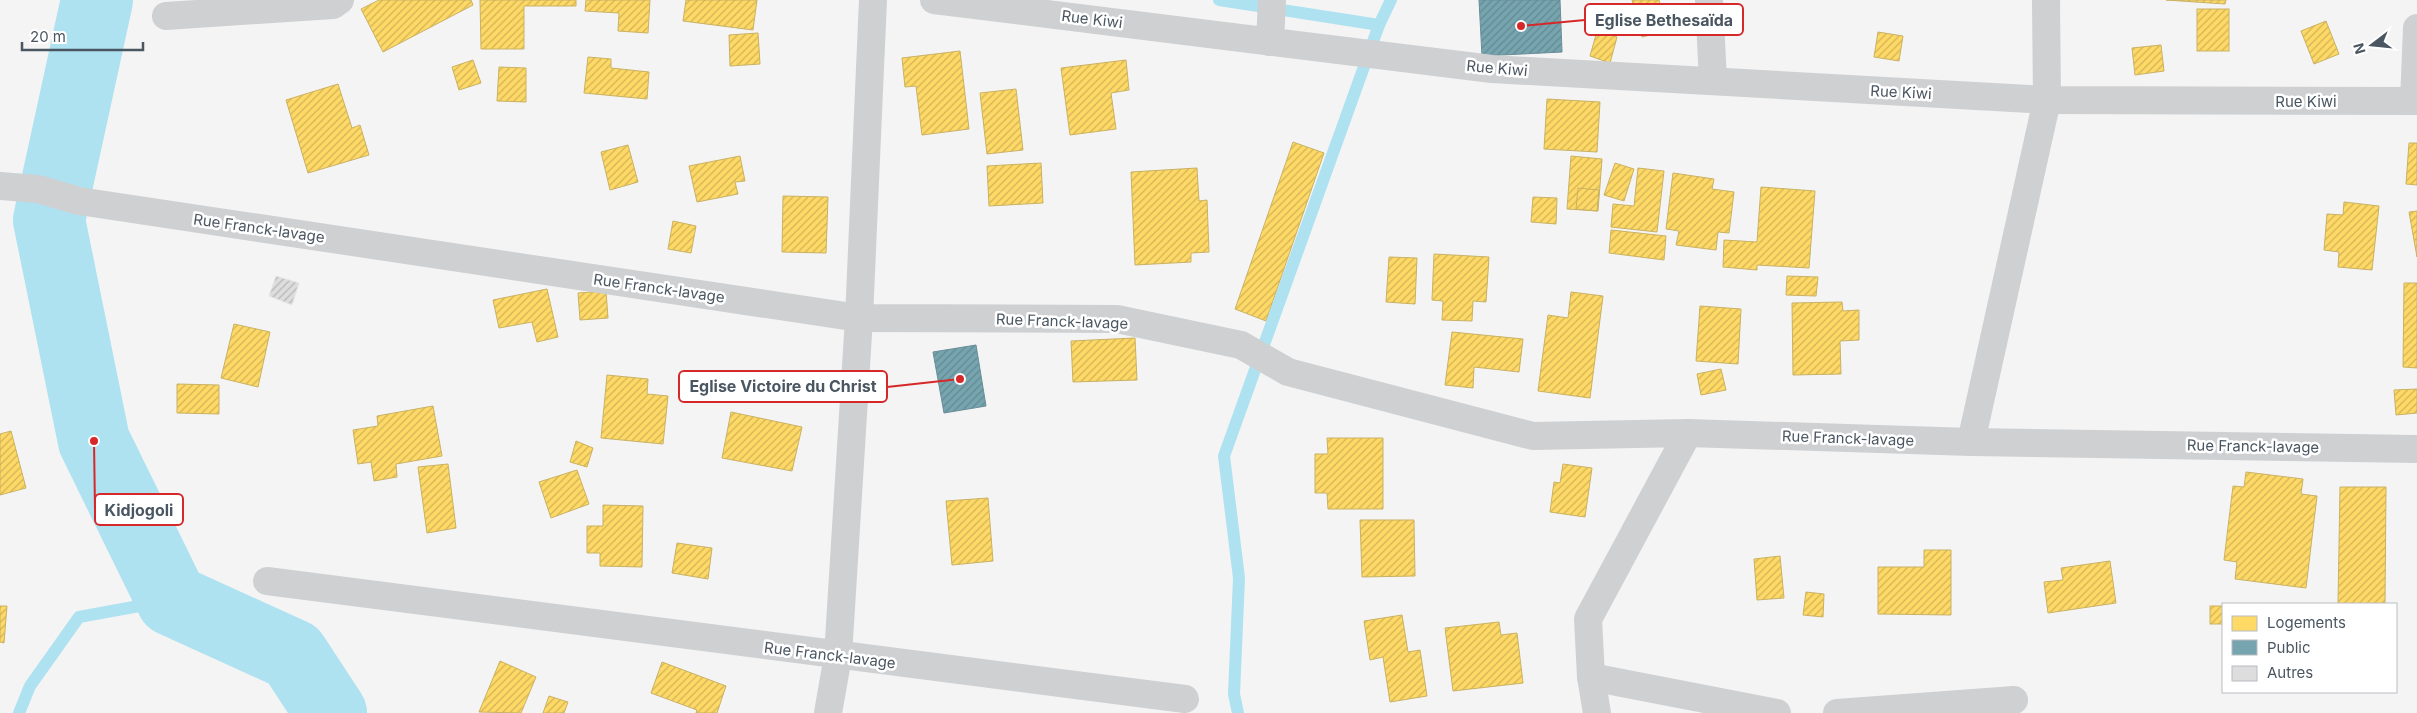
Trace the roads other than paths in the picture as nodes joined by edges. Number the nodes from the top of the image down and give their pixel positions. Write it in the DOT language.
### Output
graph roads {
  1 [pos="873,0"];
  2 [pos="934,0"];
  3 [pos="1710,0"];
  4 [pos="2046,0"];
  5 [pos="335,2"];
  6 [pos="166,16"];
  7 [pos="1271,20"];
  8 [pos="2417,28"];
  9 [pos="1713,81"];
  10 [pos="2047,100"];
  11 [pos="2415,101"];
  12 [pos="0,186"];
  13 [pos="859,318"];
  14 [pos="1688,432"];
  15 [pos="1971,442"];
  16 [pos="2417,449"];
  17 [pos="266,581"];
  18 [pos="838,656"];
  19 [pos="1591,677"];
  20 [pos="1185,699"];
  21 [pos="2014,700"];
  22 [pos="828,713"];
  23 [pos="1597,713"];
  24 [pos="1777,713"];
  25 [pos="1836,713"];
  1 -- 13 [label="street"];
  2 -- 7 [label="street, Rue Kiwi"];
  3 -- 9 [label="street"];
  4 -- 10 [label="street"];
  5 -- 6 [label="street"];
  7 -- 9 [label="street, Rue Kiwi"];
  8 -- 11 [label="street"];
  9 -- 10 [label="street, Rue Kiwi"];
  10 -- 11 [label="street, Rue Kiwi"];
  10 -- 15 [label="street"];
  12 -- 13 [label="street, Rue Franck-lavage"];
  13 -- 14 [label="street, Rue Franck-lavage"];
  13 -- 18 [label="street"];
  14 -- 15 [label="street, Rue Franck-lavage"];
  14 -- 19 [label="street"];
  15 -- 16 [label="street, Rue Franck-lavage"];
  17 -- 18 [label="street, Rue Franck-lavage"];
  18 -- 20 [label="street, Rue Franck-lavage"];
  18 -- 22 [label="street"];
  19 -- 23 [label="street"];
  19 -- 24 [label="street"];
  21 -- 25 [label="street"];
}
